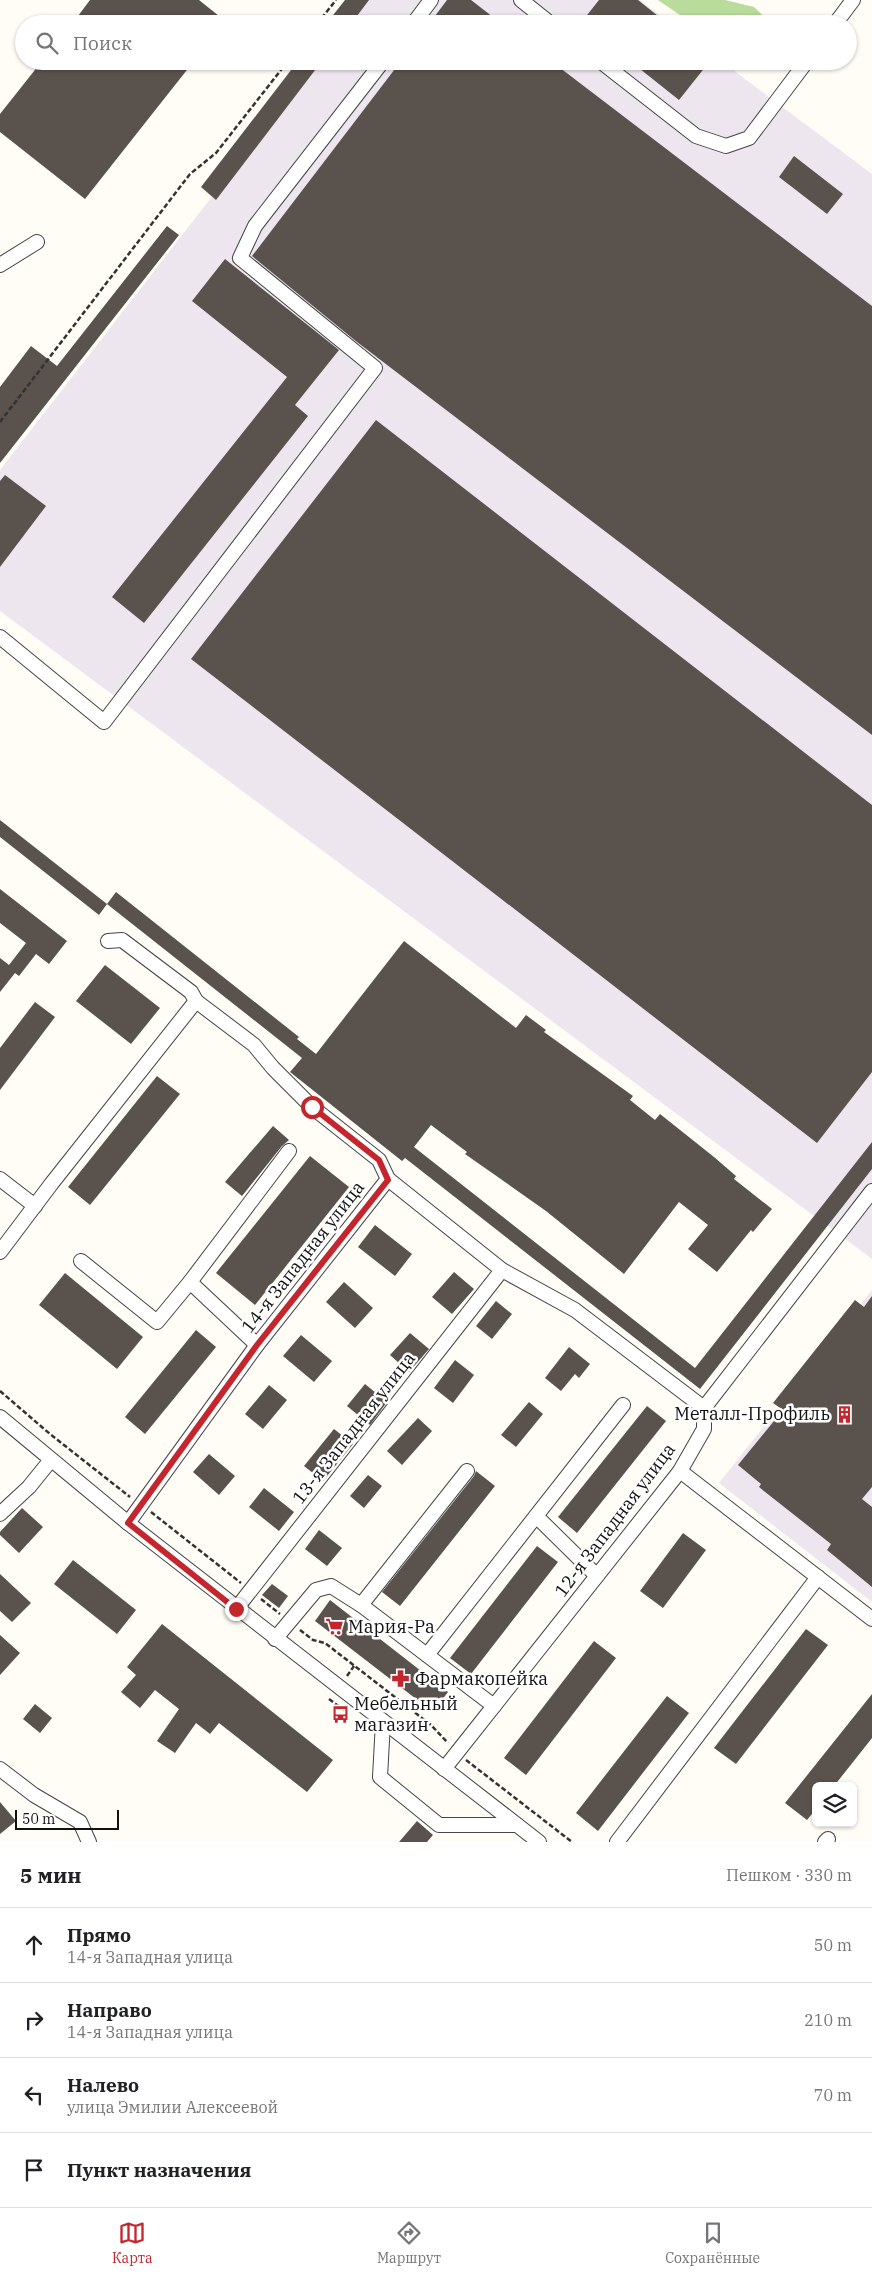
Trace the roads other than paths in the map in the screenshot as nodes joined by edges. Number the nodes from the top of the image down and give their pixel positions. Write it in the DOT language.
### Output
graph roads {
  1 [pos="431,0"];
  2 [pos="521,0"];
  3 [pos="853,0"];
  4 [pos="419,15"];
  5 [pos="540,15"];
  6 [pos="842,15"];
  7 [pos="376,70"];
  8 [pos="612,70"];
  9 [pos="800,70"];
  10 [pos="36,242"];
  11 [pos="0,265"];
  12 [pos="0,637"];
  13 [pos="108,942"];
  14 [pos="196,1001"];
  15 [pos="289,1151"];
  16 [pos="0,1179"];
  17 [pos="388,1180"];
  18 [pos="872,1191"];
  19 [pos="35,1206"];
  20 [pos="0,1252"];
  21 [pos="81,1261"];
  22 [pos="502,1270"];
  23 [pos="190,1282"];
  24 [pos="257,1345"];
  25 [pos="622,1405"];
  26 [pos="704,1408"];
  27 [pos="0,1418"];
  28 [pos="50,1461"];
  29 [pos="467,1471"];
  30 [pos="680,1471"];
  31 [pos="0,1514"];
  32 [pos="536,1516"];
  33 [pos="128,1523"];
  34 [pos="597,1576"];
  35 [pos="818,1577"];
  36 [pos="361,1605"];
  37 [pos="236,1609"];
  38 [pos="872,1619"];
  39 [pos="275,1640"];
  40 [pos="427,1655"];
  41 [pos="494,1706"];
  42 [pos="383,1722"];
  43 [pos="444,1769"];
  44 [pos="0,1770"];
  45 [pos="517,1825"];
  46 [pos="89,1842"];
  47 [pos="539,1842"];
  48 [pos="617,1842"];
  1 -- 4 [label="street"];
  2 -- 5 [label="street"];
  3 -- 6 [label="street"];
  7 -- 12 [label="street"];
  8 -- 9 [label="street"];
  10 -- 11 [label="street"];
  13 -- 14 [label="street, 14-я Западная улица"];
  14 -- 17 [label="street, 14-я Западная улица"];
  14 -- 19 [label="street"];
  15 -- 23 [label="street"];
  16 -- 19 [label="street"];
  17 -- 22 [label="street"];
  17 -- 24 [label="street, 14-я Западная улица"];
  18 -- 26 [label="street"];
  19 -- 20 [label="street"];
  21 -- 23 [label="street"];
  22 -- 26 [label="street"];
  22 -- 37 [label="street, 13-я Западная улица"];
  23 -- 24 [label="street"];
  24 -- 33 [label="street, 14-я Западная улица"];
  25 -- 32 [label="street"];
  26 -- 30 [label="street, 12-я Западная улица"];
  27 -- 28 [label="street"];
  28 -- 31 [label="street"];
  28 -- 33 [label="street"];
  29 -- 36 [label="street"];
  30 -- 34 [label="street, 12-я Западная улица"];
  30 -- 35 [label="street"];
  32 -- 34 [label="street"];
  32 -- 40 [label="street"];
  33 -- 37 [label="street"];
  34 -- 41 [label="street, 12-я Западная улица"];
  35 -- 38 [label="street"];
  35 -- 48 [label="street"];
  36 -- 39 [label="street"];
  36 -- 40 [label="street"];
  37 -- 39 [label="street"];
  39 -- 42 [label="street"];
  40 -- 41 [label="street"];
  41 -- 43 [label="street, 12-я Западная улица"];
  42 -- 43 [label="street"];
  42 -- 45 [label="street"];
  43 -- 45 [label="street"];
  44 -- 46 [label="street"];
  45 -- 47 [label="street"];
}
